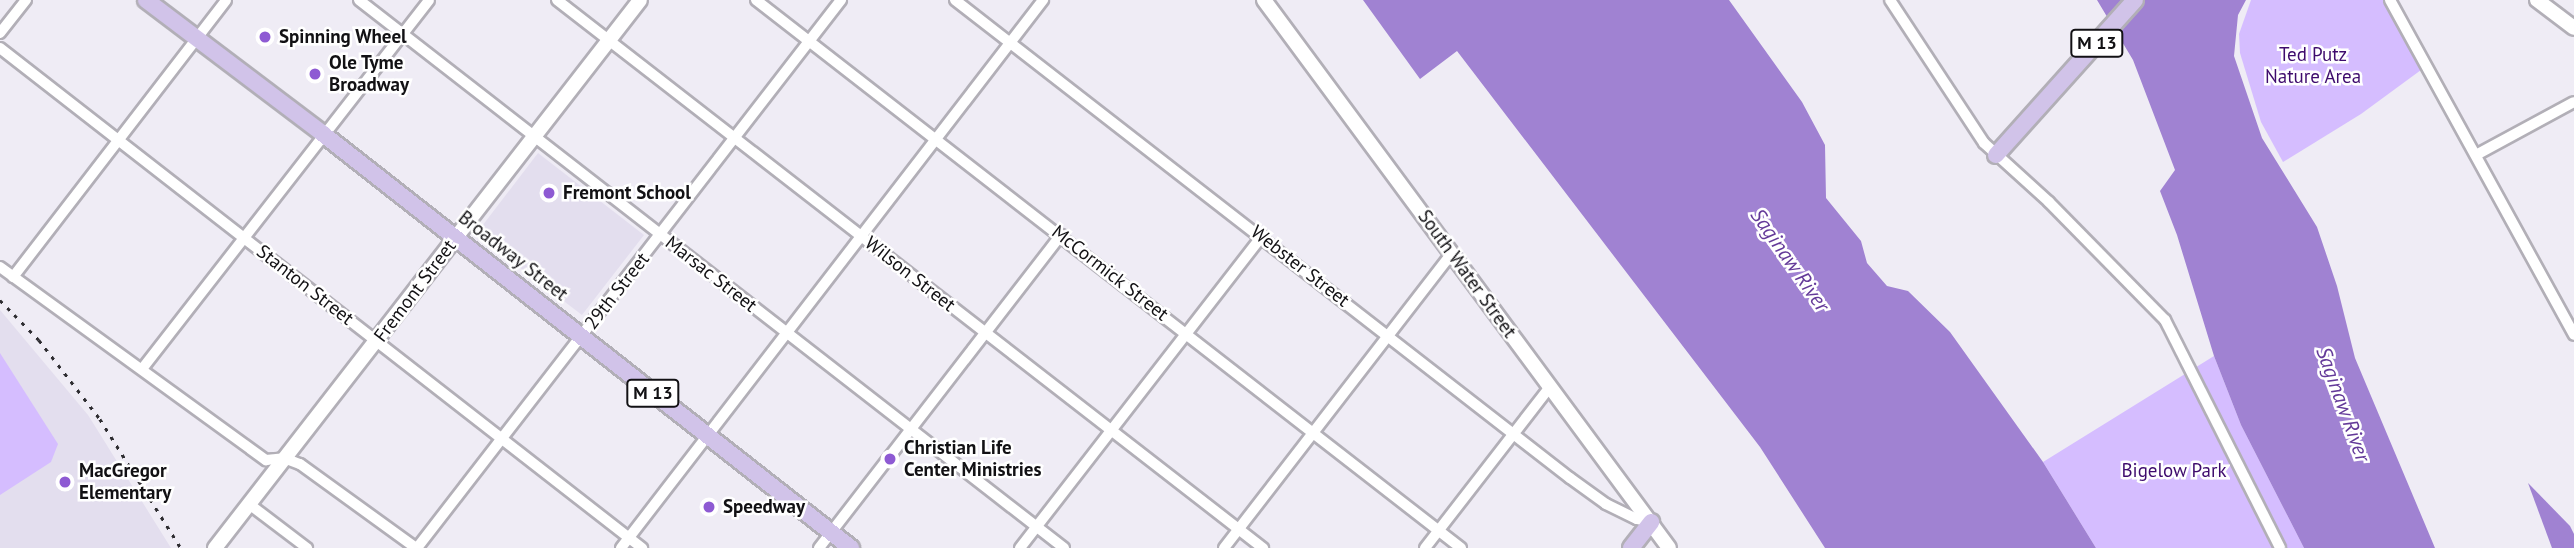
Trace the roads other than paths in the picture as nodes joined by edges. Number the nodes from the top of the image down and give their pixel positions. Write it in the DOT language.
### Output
graph roads {
  1 [pos="26,0"];
  2 [pos="146,0"];
  3 [pos="226,0"];
  4 [pos="359,0"];
  5 [pos="429,0"];
  6 [pos="557,0"];
  7 [pos="640,0"];
  8 [pos="756,0"];
  9 [pos="841,0"];
  10 [pos="955,0"];
  11 [pos="1043,0"];
  12 [pos="1264,0"];
  13 [pos="1890,0"];
  14 [pos="2135,0"];
  15 [pos="2390,0"];
  16 [pos="2537,0"];
  17 [pos="2574,28"];
  18 [pos="0,33"];
  19 [pos="403,34"];
  20 [pos="195,38"];
  21 [pos="609,40"];
  22 [pos="810,41"];
  23 [pos="1009,43"];
  24 [pos="0,48"];
  25 [pos="2574,102"];
  26 [pos="323,134"];
  27 [pos="534,136"];
  28 [pos="734,137"];
  29 [pos="936,138"];
  30 [pos="118,140"];
  31 [pos="1996,155"];
  32 [pos="2476,155"];
  33 [pos="661,235"];
  34 [pos="861,235"];
  35 [pos="1061,235"];
  36 [pos="1262,236"];
  37 [pos="243,237"];
  38 [pos="455,238"];
  39 [pos="1452,253"];
  40 [pos="0,267"];
  41 [pos="13,277"];
  42 [pos="2571,323"];
  43 [pos="787,332"];
  44 [pos="985,333"];
  45 [pos="1187,333"];
  46 [pos="1388,335"];
  47 [pos="2574,335"];
  48 [pos="582,337"];
  49 [pos="376,342"];
  50 [pos="142,369"];
  51 [pos="1550,387"];
  52 [pos="910,430"];
  53 [pos="1111,430"];
  54 [pos="1314,432"];
  55 [pos="1514,433"];
  56 [pos="706,435"];
  57 [pos="503,438"];
  58 [pos="284,458"];
  59 [pos="249,504"];
  60 [pos="1651,522"];
  61 [pos="1037,527"];
  62 [pos="1239,529"];
  63 [pos="1439,530"];
  64 [pos="832,532"];
  65 [pos="629,538"];
  66 [pos="215,548"];
  67 [pos="307,548"];
  68 [pos="416,548"];
  69 [pos="621,548"];
  70 [pos="642,548"];
  71 [pos="819,548"];
  72 [pos="851,548"];
  73 [pos="1020,548"];
  74 [pos="1064,548"];
  75 [pos="1224,548"];
  76 [pos="1264,548"];
  77 [pos="1425,548"];
  78 [pos="1461,548"];
  79 [pos="1631,548"];
  80 [pos="1669,548"];
  81 [pos="2280,548"];
  1 -- 18 [label="street"];
  2 -- 20 [label="main road, Broadway Street / M 13"];
  3 -- 20 [label="street"];
  4 -- 19 [label="street, Marsac Street"];
  5 -- 19 [label="street"];
  6 -- 21 [label="street, Wilson Street"];
  7 -- 21 [label="street, Fremont Street"];
  8 -- 22 [label="street, McCormick Street"];
  9 -- 22 [label="street, 29th Street"];
  10 -- 23 [label="street, Webster Street"];
  11 -- 23 [label="street"];
  12 -- 39 [label="street, South Water Street"];
  13 -- 31 [label="street"];
  14 -- 31 [label="main road, M 13"];
  15 -- 32 [label="street"];
  16 -- 17 [label="street"];
  19 -- 26 [label="street"];
  19 -- 27 [label="street, Marsac Street"];
  20 -- 26 [label="main road, Broadway Street / M 13"];
  20 -- 30 [label="street"];
  21 -- 27 [label="street, Fremont Street"];
  21 -- 28 [label="street, Wilson Street"];
  22 -- 28 [label="street, 29th Street"];
  22 -- 29 [label="street, McCormick Street"];
  23 -- 29 [label="street"];
  23 -- 36 [label="street, Webster Street"];
  24 -- 30 [label="street, Stanton Street"];
  25 -- 32 [label="street"];
  26 -- 37 [label="street"];
  26 -- 38 [label="main road, Broadway Street / M 13"];
  27 -- 33 [label="street, Marsac Street"];
  27 -- 38 [label="street, Fremont Street"];
  28 -- 33 [label="street, 29th Street"];
  28 -- 34 [label="street, Wilson Street"];
  29 -- 34 [label="street"];
  29 -- 35 [label="street, McCormick Street"];
  30 -- 37 [label="street, Stanton Street"];
  30 -- 41 [label="street"];
  31 -- 81 [label="street"];
  32 -- 42 [label="street"];
  33 -- 43 [label="street, Marsac Street"];
  33 -- 48 [label="street, 29th Street"];
  34 -- 43 [label="street"];
  34 -- 44 [label="street, Wilson Street"];
  35 -- 44 [label="street"];
  35 -- 45 [label="street, McCormick Street"];
  36 -- 45 [label="street"];
  36 -- 46 [label="street, Webster Street"];
  37 -- 49 [label="street, Stanton Street"];
  37 -- 50 [label="street"];
  38 -- 48 [label="main road, Broadway Street / M 13"];
  38 -- 49 [label="street, Fremont Street"];
  39 -- 46 [label="street"];
  39 -- 51 [label="street, South Water Street"];
  40 -- 41 [label="street"];
  41 -- 50 [label="street"];
  42 -- 47 [label="street"];
  43 -- 52 [label="street, Marsac Street"];
  43 -- 56 [label="street"];
  44 -- 52 [label="street"];
  44 -- 53 [label="street, Wilson Street"];
  45 -- 53 [label="street"];
  45 -- 54 [label="street, McCormick Street"];
  46 -- 54 [label="street"];
  46 -- 55 [label="street, Webster Street"];
  48 -- 56 [label="main road, Broadway Street / M 13"];
  48 -- 57 [label="street, 29th Street"];
  49 -- 57 [label="street, Stanton Street"];
  49 -- 58 [label="street, Fremont Street"];
  50 -- 58 [label="street"];
  51 -- 55 [label="street"];
  51 -- 60 [label="street, South Water Street"];
  52 -- 61 [label="street, Marsac Street"];
  52 -- 64 [label="street"];
  53 -- 61 [label="street"];
  53 -- 62 [label="street, Wilson Street"];
  54 -- 62 [label="street"];
  54 -- 63 [label="street, McCormick Street"];
  55 -- 60 [label="street, Webster Street"];
  55 -- 63 [label="street"];
  56 -- 64 [label="main road, Broadway Street / M 13"];
  56 -- 65 [label="street"];
  57 -- 65 [label="street, Stanton Street"];
  57 -- 68 [label="street, 29th Street"];
  58 -- 59 [label="street, Fremont Street"];
  58 -- 68 [label="street"];
  59 -- 66 [label="street, Fremont Street"];
  59 -- 67 [label="street"];
  60 -- 79 [label="main road"];
  60 -- 80 [label="street, South Water Street"];
  61 -- 73 [label="street"];
  61 -- 74 [label="street, Marsac Street"];
  62 -- 75 [label="street"];
  62 -- 76 [label="street, Wilson Street"];
  63 -- 77 [label="street"];
  63 -- 78 [label="street, McCormick Street"];
  64 -- 71 [label="street"];
  64 -- 72 [label="main road, Broadway Street / M 13"];
  65 -- 69 [label="street"];
  65 -- 70 [label="street, Stanton Street"];
}
